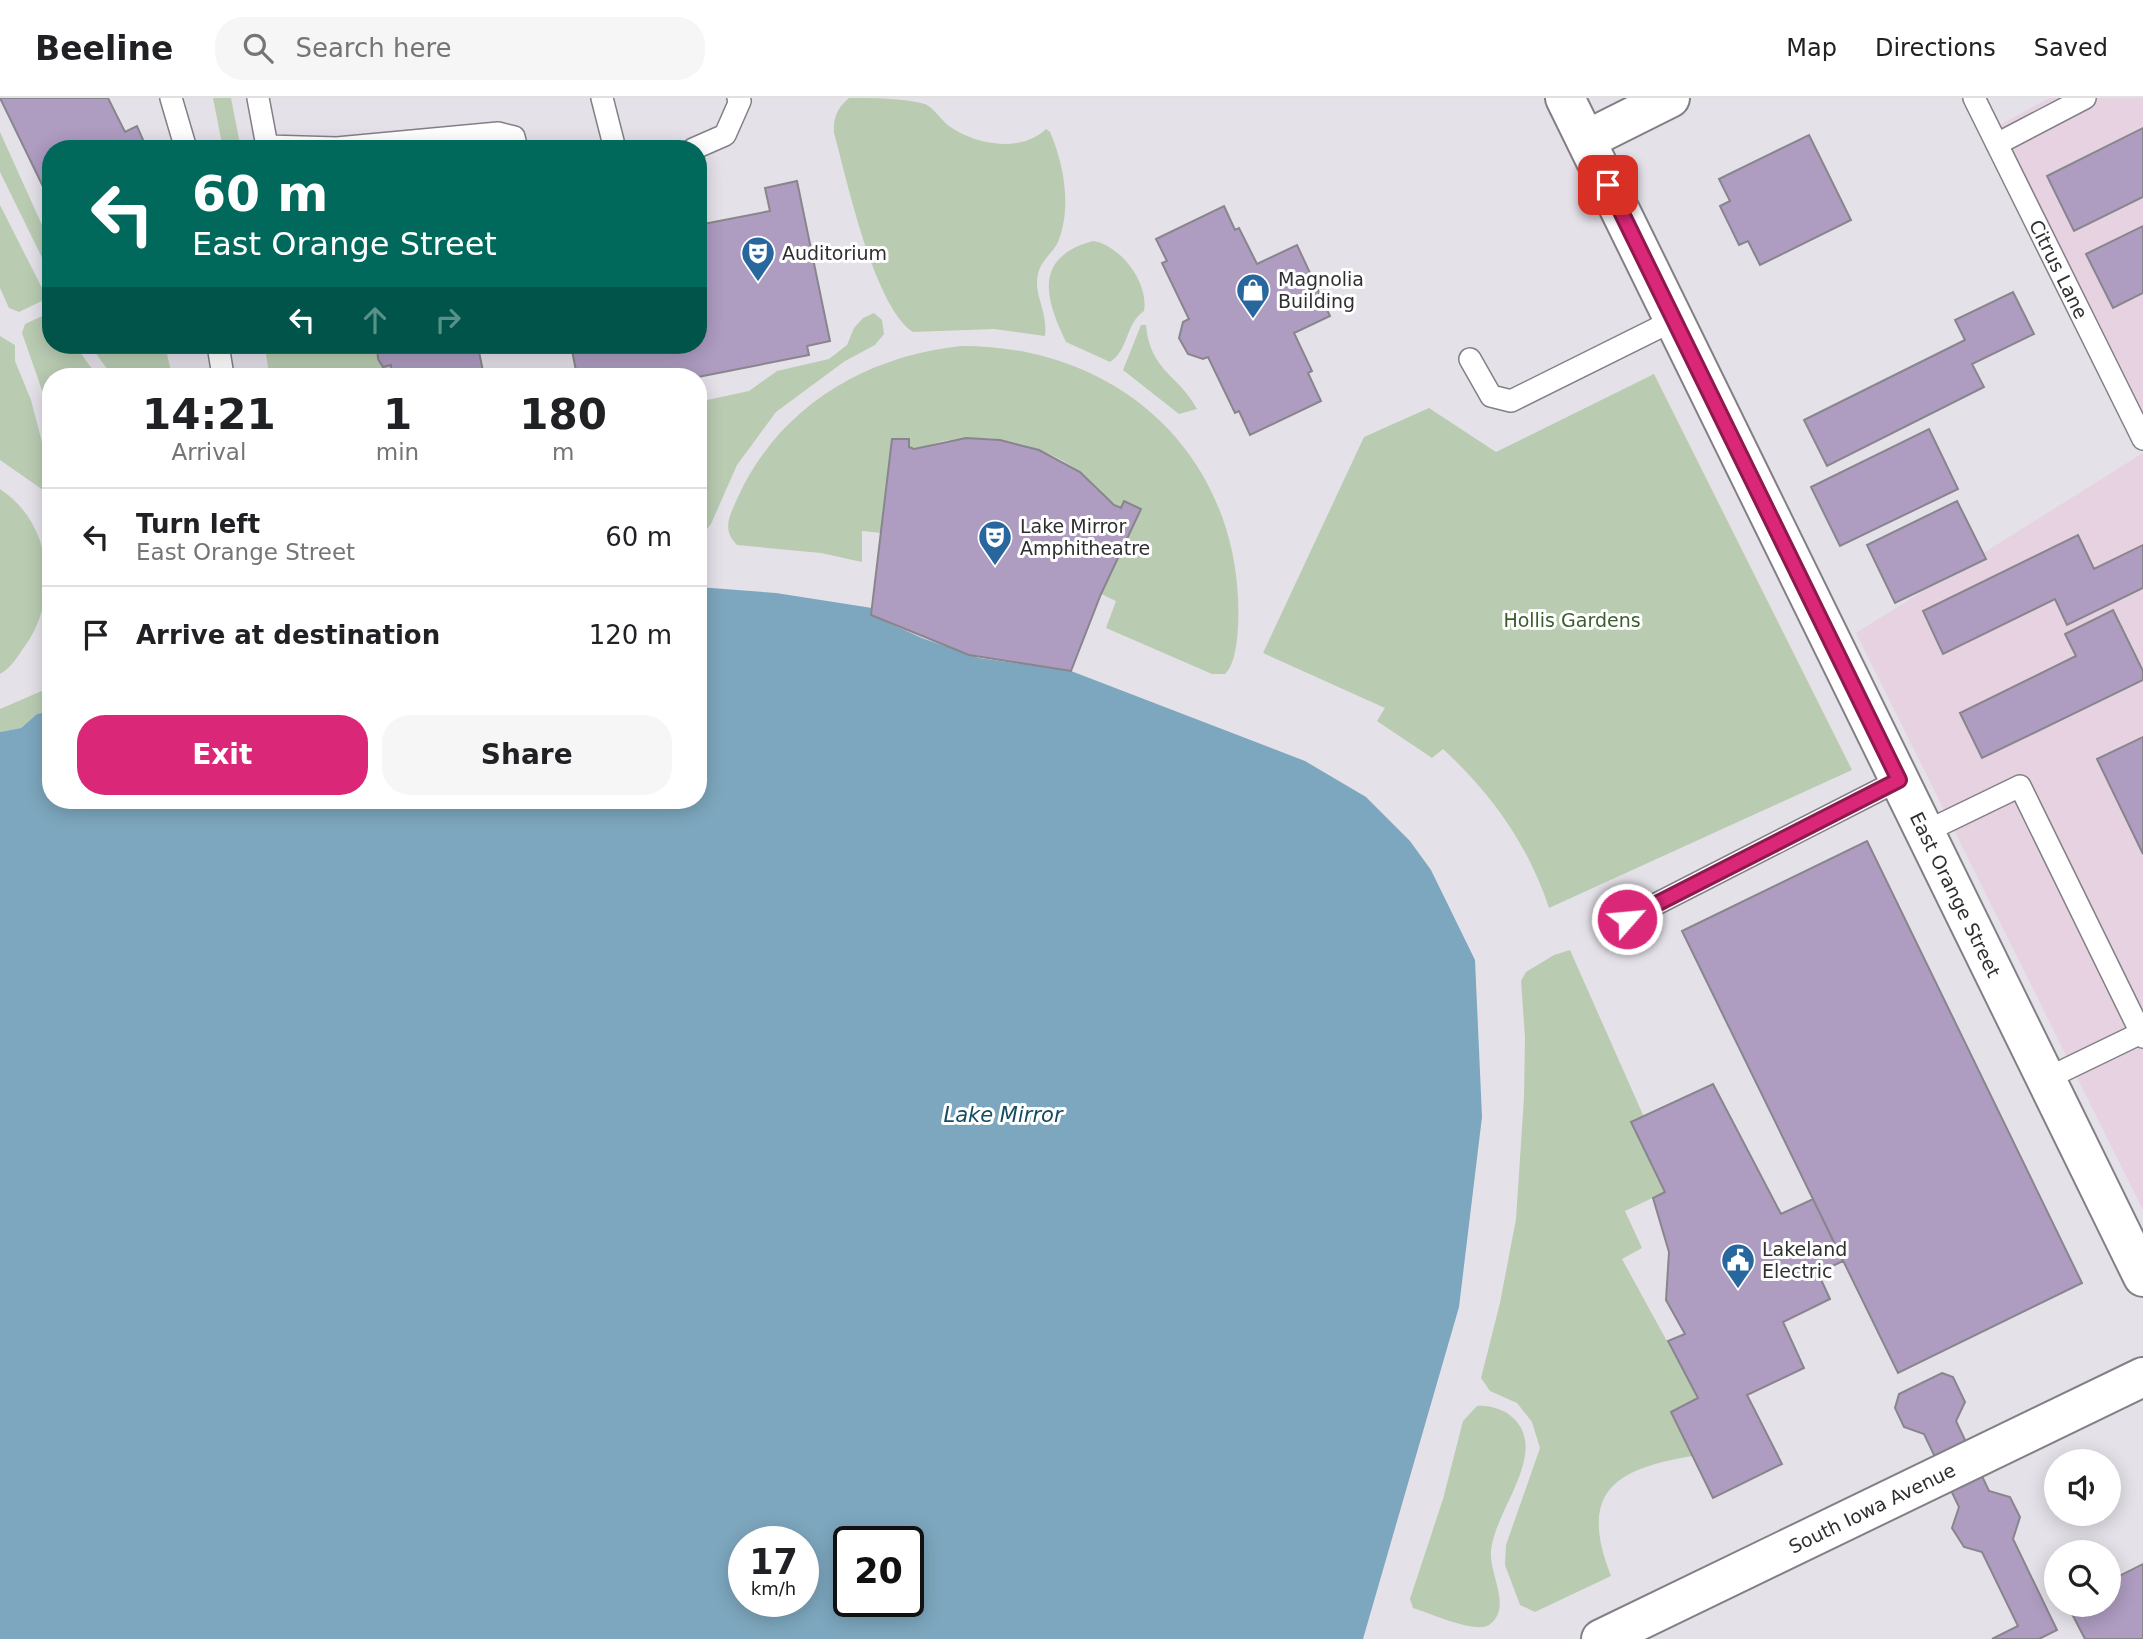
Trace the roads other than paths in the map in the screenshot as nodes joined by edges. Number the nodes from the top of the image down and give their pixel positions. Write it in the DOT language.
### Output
graph roads {
  1 [pos="171,98"];
  2 [pos="258,98"];
  3 [pos="602,98"];
  4 [pos="738,98"];
  5 [pos="1564,98"];
  6 [pos="1671,98"];
  7 [pos="1974,98"];
  8 [pos="2085,98"];
  9 [pos="183,140"];
  10 [pos="266,140"];
  11 [pos="429,140"];
  12 [pos="515,140"];
  13 [pos="613,140"];
  14 [pos="1586,140"];
  15 [pos="707,143"];
  16 [pos="1997,144"];
  17 [pos="1674,320"];
  18 [pos="1470,359"];
  19 [pos="2143,439"];
  20 [pos="1899,780"];
  21 [pos="1925,832"];
  22 [pos="1627,919"];
  23 [pos="2142,1035"];
  24 [pos="2046,1079"];
  25 [pos="2143,1277"];
  26 [pos="2143,1377"];
  27 [pos="1601,1639"];
  1 -- 9 [label="lane"];
  2 -- 10 [label="lane"];
  3 -- 13 [label="lane"];
  4 -- 15 [label="lane"];
  5 -- 14 [label="street, East Orange Street"];
  6 -- 14 [label="street"];
  7 -- 16 [label="lane, Citrus Lane"];
  8 -- 16 [label="lane"];
  11 -- 12 [label="lane"];
  14 -- 17 [label="street, East Orange Street"];
  16 -- 19 [label="lane, Citrus Lane"];
  17 -- 18 [label="lane"];
  17 -- 20 [label="street, East Orange Street"];
  20 -- 21 [label="street, East Orange Street"];
  20 -- 22 [label="lane"];
  21 -- 23 [label="lane"];
  21 -- 24 [label="street, East Orange Street"];
  23 -- 24 [label="lane"];
  24 -- 25 [label="street, East Orange Street"];
  26 -- 27 [label="street, South Iowa Avenue"];
}
